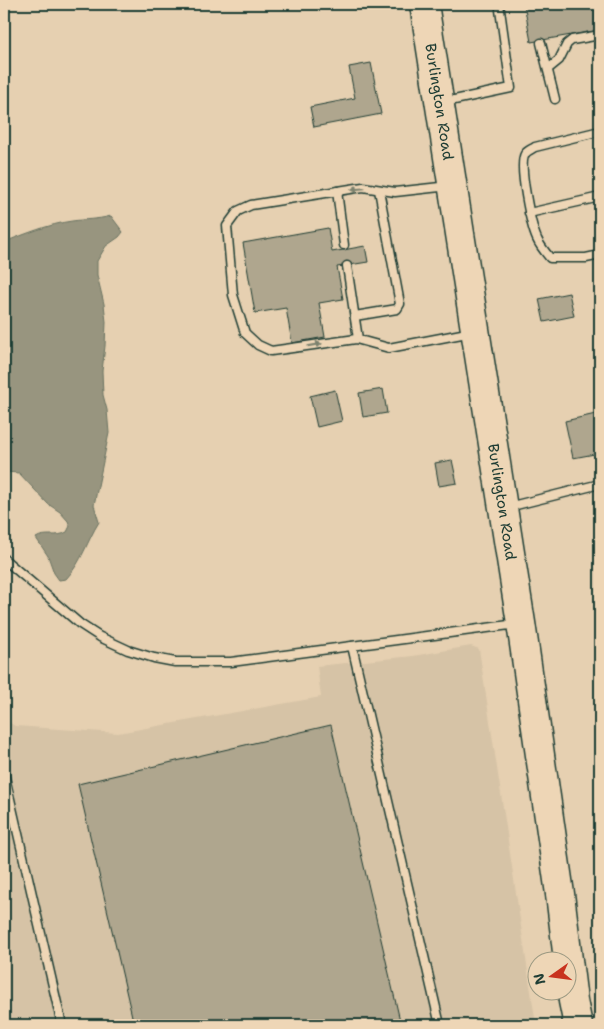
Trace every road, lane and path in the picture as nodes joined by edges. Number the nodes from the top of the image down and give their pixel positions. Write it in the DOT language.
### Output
graph roads {
  1 [pos="424,4"];
  2 [pos="500,10"];
  3 [pos="600,35"];
  4 [pos="541,43"];
  5 [pos="548,69"];
  6 [pos="555,99"];
  7 [pos="440,103"];
  8 [pos="600,131"];
  9 [pos="454,185"];
  10 [pos="379,190"];
  11 [pos="337,191"];
  12 [pos="600,197"];
  13 [pos="529,212"];
  14 [pos="344,245"];
  15 [pos="600,255"];
  16 [pos="347,266"];
  17 [pos="355,316"];
  18 [pos="476,332"];
  19 [pos="358,339"];
  20 [pos="600,484"];
  21 [pos="504,508"];
  22 [pos="4,560"];
  23 [pos="521,623"];
  24 [pos="352,646"];
  25 [pos="4,773"];
  26 [pos="575,1017"];
  27 [pos="62,1025"];
  28 [pos="440,1025"];
  1 -- 7 [label="highway, Burlington Road"];
  2 -- 7 [label="lane"];
  3 -- 5 [label="lane"];
  4 -- 5 [label="lane"];
  5 -- 6 [label="lane"];
  7 -- 9 [label="highway, Burlington Road"];
  8 -- 13 [label="lane"];
  9 -- 10 [label="lane"];
  9 -- 18 [label="highway, Burlington Road"];
  10 -- 11 [label="lane, one-way"];
  10 -- 17 [label="lane"];
  11 -- 14 [label="lane"];
  11 -- 19 [label="lane, one-way"];
  12 -- 13 [label="lane"];
  13 -- 15 [label="lane"];
  16 -- 17 [label="lane"];
  17 -- 19 [label="lane"];
  18 -- 19 [label="lane"];
  18 -- 21 [label="highway, Burlington Road"];
  20 -- 21 [label="lane"];
  21 -- 23 [label="highway, Burlington Road"];
  22 -- 24 [label="lane"];
  23 -- 24 [label="lane"];
  23 -- 26 [label="highway, Burlington Road"];
  24 -- 28 [label="lane"];
  25 -- 27 [label="lane"];
}
